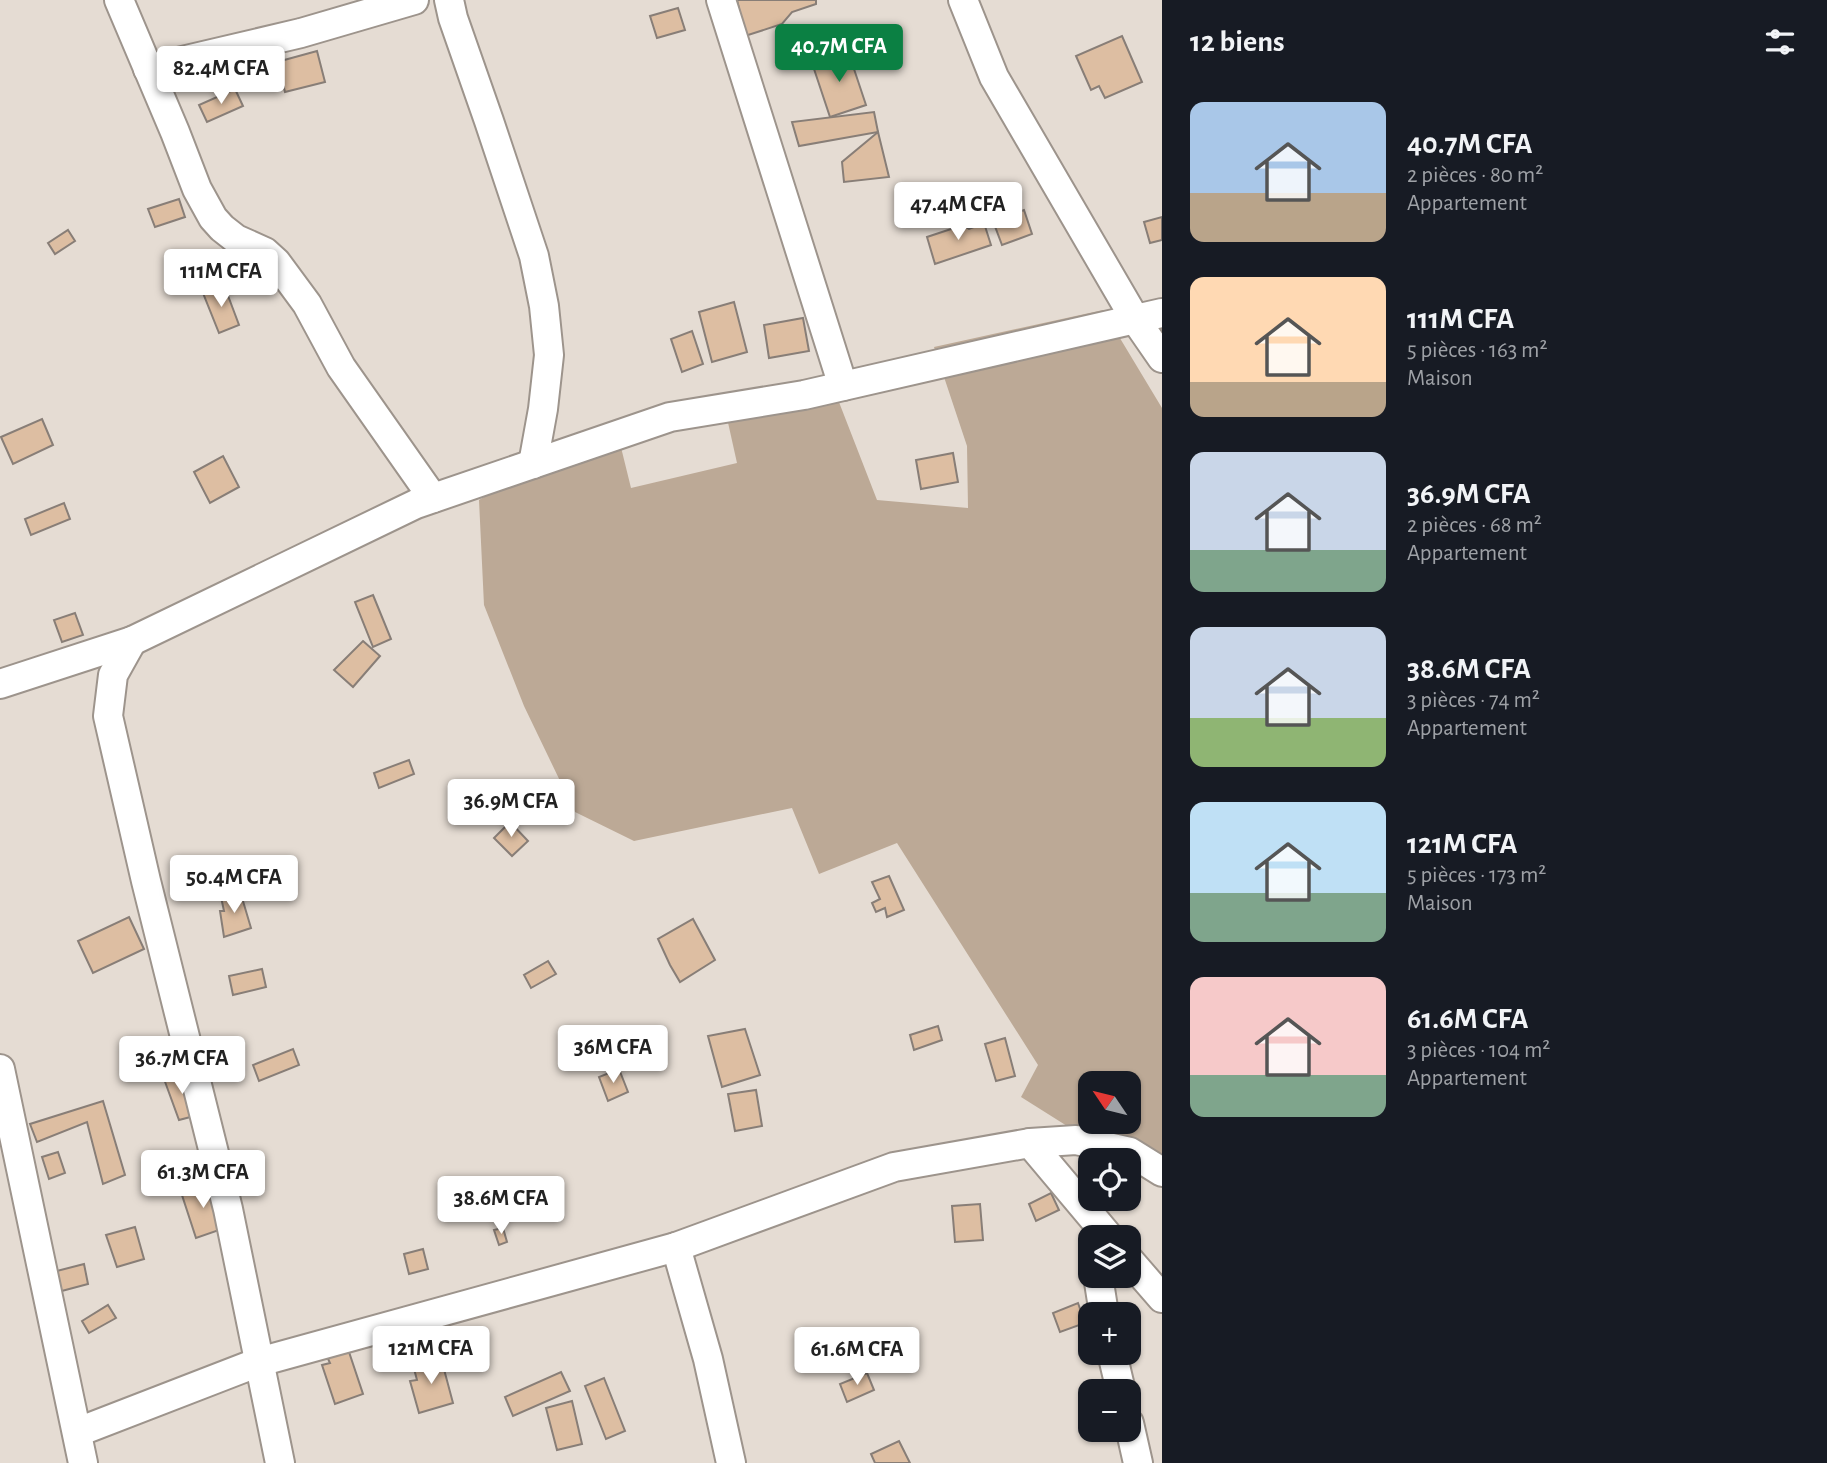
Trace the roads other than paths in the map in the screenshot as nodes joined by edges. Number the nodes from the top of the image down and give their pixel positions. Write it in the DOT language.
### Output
graph roads {
  1 [pos="119,0"];
  2 [pos="414,0"];
  3 [pos="449,0"];
  4 [pos="721,0"];
  5 [pos="963,0"];
  6 [pos="148,69"];
  7 [pos="1149,316"];
  8 [pos="1162,358"];
  9 [pos="844,386"];
  10 [pos="533,464"];
  11 [pos="433,498"];
  12 [pos="132,641"];
  13 [pos="0,684"];
  14 [pos="0,1069"];
  15 [pos="1030,1143"];
  16 [pos="1162,1172"];
  17 [pos="1090,1225"];
  18 [pos="676,1247"];
  19 [pos="1141,1274"];
  20 [pos="1162,1298"];
  21 [pos="259,1362"];
  22 [pos="78,1432"];
  23 [pos="1133,1442"];
  24 [pos="83,1463"];
  25 [pos="280,1463"];
  26 [pos="731,1463"];
  27 [pos="1138,1463"];
  1 -- 6 [label="street"];
  2 -- 6 [label="street"];
  3 -- 10 [label="street"];
  4 -- 9 [label="street"];
  5 -- 7 [label="street"];
  6 -- 11 [label="street"];
  7 -- 8 [label="street"];
  7 -- 9 [label="street"];
  9 -- 10 [label="street"];
  10 -- 11 [label="street"];
  11 -- 12 [label="street"];
  12 -- 13 [label="street"];
  12 -- 21 [label="street"];
  14 -- 22 [label="street"];
  15 -- 16 [label="street"];
  15 -- 17 [label="street"];
  15 -- 18 [label="street"];
  18 -- 21 [label="street"];
  18 -- 26 [label="street"];
  19 -- 20 [label="street"];
  21 -- 22 [label="street"];
  21 -- 25 [label="street"];
  22 -- 24 [label="street"];
  23 -- 27 [label="street"];
}
